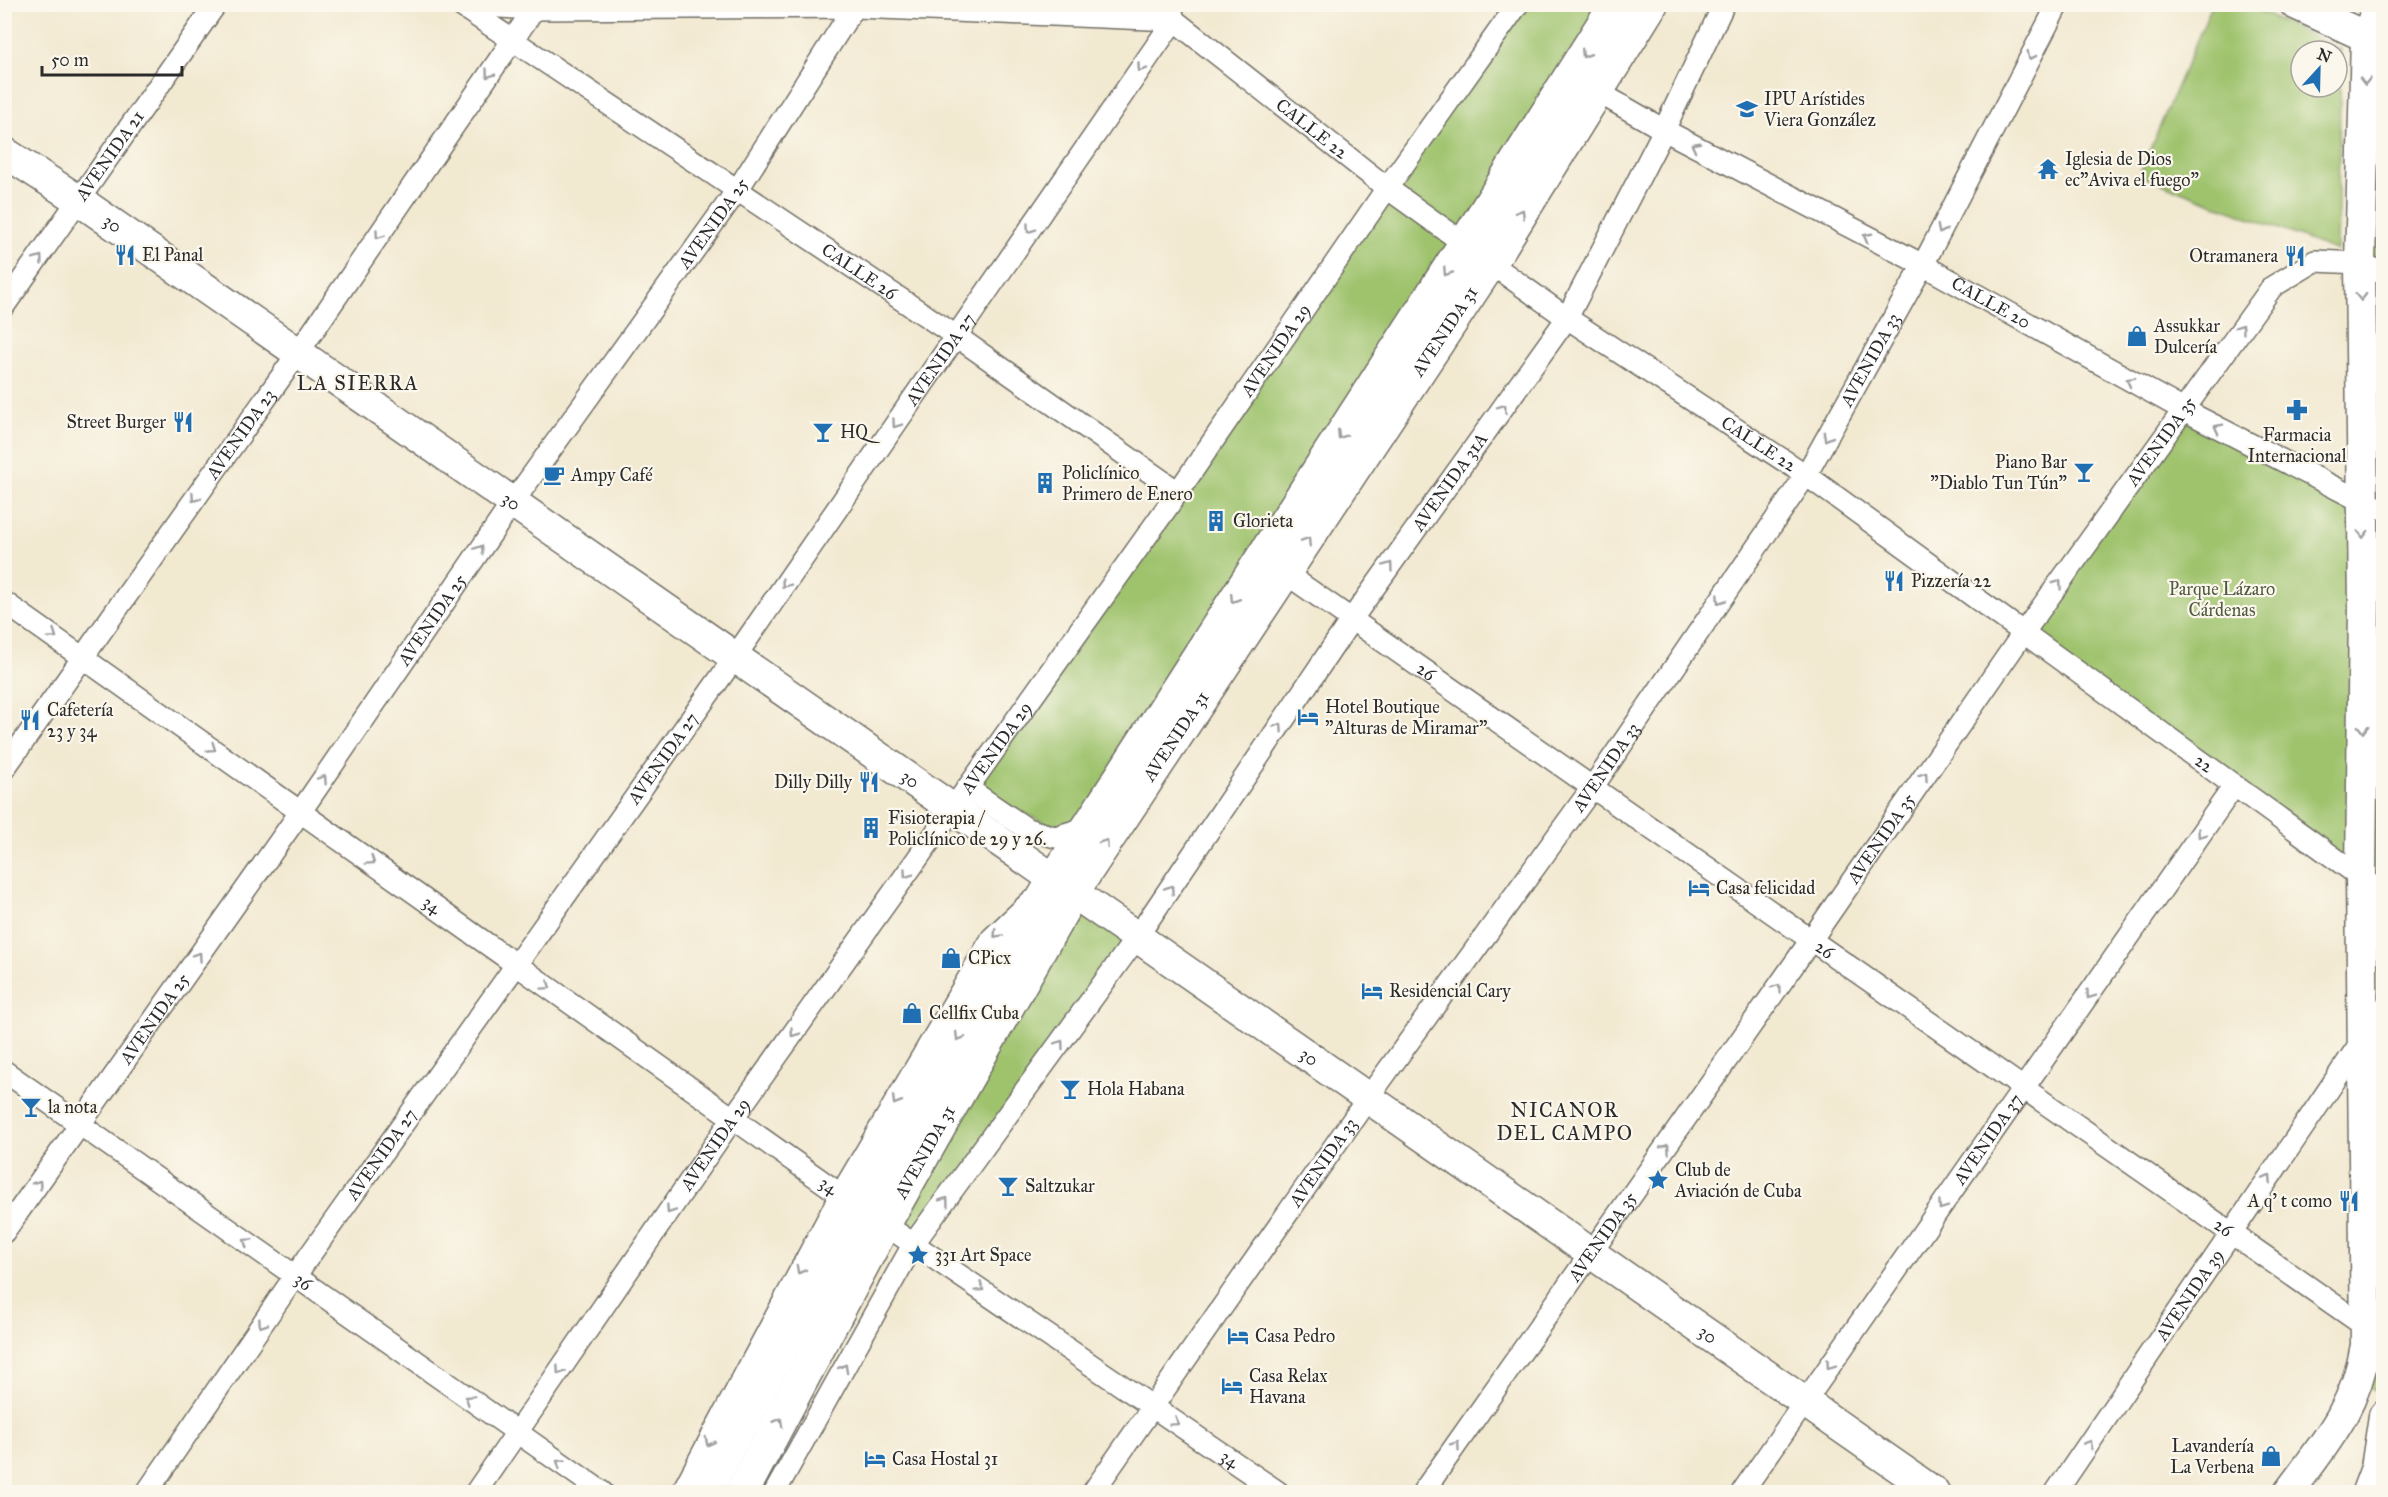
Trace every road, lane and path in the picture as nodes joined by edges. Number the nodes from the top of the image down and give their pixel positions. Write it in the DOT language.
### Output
graph roads {
  1 [pos="216,4"];
  2 [pos="451,4"];
  3 [pos="1518,4"];
  4 [pos="1724,4"];
  5 [pos="2058,4"];
  6 [pos="2295,4"];
  7 [pos="2379,4"];
  8 [pos="460,5"];
  9 [pos="856,6"];
  10 [pos="534,7"];
  11 [pos="1640,7"];
  12 [pos="1172,12"];
  13 [pos="513,39"];
  14 [pos="2374,41"];
  15 [pos="538,56"];
  16 [pos="1598,92"];
  17 [pos="1664,130"];
  18 [pos="4,152"];
  19 [pos="1387,188"];
  20 [pos="738,189"];
  21 [pos="80,201"];
  22 [pos="1477,254"];
  23 [pos="1923,266"];
  24 [pos="2372,268"];
  25 [pos="4,306"];
  26 [pos="1568,318"];
  27 [pos="956,336"];
  28 [pos="298,352"];
  29 [pos="2182,409"];
  30 [pos="1806,475"];
  31 [pos="1178,492"];
  32 [pos="513,502"];
  33 [pos="2373,506"];
  34 [pos="1286,573"];
  35 [pos="2374,601"];
  36 [pos="4,602"];
  37 [pos="1351,620"];
  38 [pos="2024,632"];
  39 [pos="83,656"];
  40 [pos="735,657"];
  41 [pos="4,769"];
  42 [pos="2234,786"];
  43 [pos="1592,788"];
  44 [pos="960,799"];
  45 [pos="301,811"];
  46 [pos="1088,827"];
  47 [pos="1064,885"];
  48 [pos="2372,885"];
  49 [pos="1137,937"];
  50 [pos="1811,940"];
  51 [pos="515,963"];
  52 [pos="2384,1008"];
  53 [pos="2363,1040"];
  54 [pos="4,1071"];
  55 [pos="2025,1089"];
  56 [pos="1368,1098"];
  57 [pos="733,1118"];
  58 [pos="80,1124"];
  59 [pos="849,1200"];
  60 [pos="884,1224"];
  61 [pos="4,1232"];
  62 [pos="2231,1233"];
  63 [pos="914,1243"];
  64 [pos="1592,1254"];
  65 [pos="295,1276"];
  66 [pos="2366,1327"];
  67 [pos="1804,1402"];
  68 [pos="1152,1407"];
  69 [pos="2384,1416"];
  70 [pos="517,1433"];
  71 [pos="147,1492"];
  72 [pos="476,1492"];
  73 [pos="602,1492"];
  74 [pos="682,1492"];
  75 [pos="705,1492"];
  76 [pos="742,1492"];
  77 [pos="775,1492"];
  78 [pos="1094,1492"];
  79 [pos="1278,1492"];
  80 [pos="1423,1492"];
  81 [pos="1742,1492"];
  82 [pos="1934,1492"];
  83 [pos="2056,1492"];
  84 [pos="2289,1492"];
  85 [pos="2367,1492"];
  1 -- 21 [label="street, AVENIDA 21"];
  2 -- 8 [label="street"];
  3 -- 19 [label="street, AVENIDA 29"];
  4 -- 17 [label="street, AVENIDA 31A"];
  5 -- 23 [label="street, AVENIDA 33, one-way"];
  6 -- 14 [label="street"];
  7 -- 14 [label="street"];
  8 -- 10 [label="street"];
  8 -- 13 [label="street, CALLE 26"];
  9 -- 10 [label="street"];
  9 -- 12 [label="street"];
  9 -- 20 [label="street, AVENIDA 25"];
  10 -- 13 [label="street, AVENIDA 23"];
  10 -- 15 [label="street"];
  11 -- 16 [label="main road, AVENIDA 31"];
  11 -- 22 [label="main road, AVENIDA 31, one-way"];
  12 -- 19 [label="street, CALLE 22"];
  12 -- 27 [label="street, AVENIDA 27, one-way"];
  13 -- 15 [label="street, CALLE 26"];
  13 -- 28 [label="street, AVENIDA 23, one-way"];
  14 -- 24 [label="street, one-way"];
  15 -- 20 [label="street, CALLE 26"];
  16 -- 17 [label="street, CALLE 20"];
  22 -- 16 [label="main road, AVENIDA 31, one-way"];
  23 -- 17 [label="street, CALLE 20, one-way"];
  17 -- 26 [label="street, AVENIDA 31A"];
  18 -- 21 [label="street, 30"];
  19 -- 22 [label="street, CALLE 22"];
  19 -- 31 [label="street, AVENIDA 29"];
  20 -- 27 [label="street, CALLE 26"];
  20 -- 32 [label="street, AVENIDA 25"];
  25 -- 21 [label="street, AVENIDA 21, one-way"];
  21 -- 28 [label="street, 30"];
  22 -- 26 [label="street, CALLE 22"];
  34 -- 22 [label="main road, AVENIDA 31, one-way"];
  22 -- 46 [label="main road, AVENIDA 31, one-way"];
  29 -- 23 [label="street, CALLE 20, one-way"];
  23 -- 30 [label="street, AVENIDA 33, one-way"];
  29 -- 24 [label="street, AVENIDA 35, one-way"];
  24 -- 33 [label="street, one-way"];
  26 -- 30 [label="street, CALLE 22"];
  37 -- 26 [label="street, AVENIDA 31A, one-way"];
  27 -- 31 [label="street, CALLE 26"];
  27 -- 40 [label="street, AVENIDA 27, one-way"];
  28 -- 32 [label="street, 30"];
  28 -- 39 [label="street, AVENIDA 23, one-way"];
  33 -- 29 [label="street, CALLE 20, one-way"];
  38 -- 29 [label="street, AVENIDA 35, one-way"];
  30 -- 38 [label="street, CALLE 22"];
  30 -- 43 [label="street, AVENIDA 33, one-way"];
  31 -- 44 [label="street, AVENIDA 29"];
  32 -- 40 [label="street, 30"];
  45 -- 32 [label="street, AVENIDA 25, one-way"];
  33 -- 35 [label="street, one-way"];
  34 -- 37 [label="street, 26"];
  47 -- 34 [label="main road, AVENIDA 31, one-way"];
  35 -- 48 [label="street, one-way"];
  36 -- 39 [label="street, 34, one-way"];
  37 -- 43 [label="street, 26"];
  49 -- 37 [label="street, AVENIDA 31A, one-way"];
  38 -- 42 [label="street, 22"];
  50 -- 38 [label="street, AVENIDA 35, one-way"];
  39 -- 41 [label="street, AVENIDA 23"];
  39 -- 45 [label="street, 34, one-way"];
  40 -- 44 [label="street, 30"];
  40 -- 51 [label="street, AVENIDA 27"];
  42 -- 48 [label="street, 22"];
  42 -- 55 [label="street, AVENIDA 37, one-way"];
  43 -- 50 [label="street, 26"];
  43 -- 56 [label="street, AVENIDA 33"];
  44 -- 46 [label="street"];
  44 -- 47 [label="street, 30"];
  44 -- 57 [label="street, AVENIDA 29, one-way"];
  45 -- 51 [label="street, 34, one-way"];
  58 -- 45 [label="street, AVENIDA 25, one-way"];
  46 -- 47 [label="main road, AVENIDA 31"];
  47 -- 49 [label="street, 30"];
  47 -- 59 [label="main road, AVENIDA 31, one-way"];
  47 -- 60 [label="main road, AVENIDA 31"];
  48 -- 53 [label="street"];
  49 -- 56 [label="street, 30"];
  63 -- 49 [label="street, one-way"];
  50 -- 55 [label="street, 26"];
  64 -- 50 [label="street, AVENIDA 35, one-way"];
  51 -- 57 [label="street, 34, one-way"];
  51 -- 65 [label="street, AVENIDA 27"];
  52 -- 53 [label="street, AVENIDA 39"];
  62 -- 53 [label="street, AVENIDA 39, one-way"];
  53 -- 66 [label="street"];
  54 -- 58 [label="street, 36"];
  55 -- 62 [label="street, 26"];
  55 -- 67 [label="street, AVENIDA 37, one-way"];
  56 -- 64 [label="street, 30"];
  56 -- 68 [label="street, AVENIDA 33"];
  57 -- 59 [label="street, 34"];
  57 -- 70 [label="street, AVENIDA 29, one-way"];
  61 -- 58 [label="street, AVENIDA 25, one-way"];
  65 -- 58 [label="street, 36, one-way"];
  59 -- 74 [label="street, AVENIDA 31, one-way"];
  59 -- 75 [label="main road, AVENIDA 31"];
  60 -- 63 [label="street, 34"];
  76 -- 60 [label="main road, AVENIDA 31, one-way"];
  62 -- 66 [label="street, 26"];
  83 -- 62 [label="street, AVENIDA 39, one-way"];
  63 -- 68 [label="street, 34, one-way"];
  77 -- 63 [label="street, one-way"];
  64 -- 67 [label="street, 30"];
  80 -- 64 [label="street, AVENIDA 35, one-way"];
  70 -- 65 [label="street, 36, one-way"];
  65 -- 71 [label="street, AVENIDA 27, one-way"];
  66 -- 84 [label="street"];
  67 -- 81 [label="street, AVENIDA 37"];
  67 -- 82 [label="street, 30"];
  68 -- 78 [label="street, AVENIDA 33"];
  68 -- 79 [label="street, 34, one-way"];
  69 -- 85 [label="street"];
  70 -- 72 [label="street, AVENIDA 29"];
  73 -- 70 [label="street, 36, one-way"];
}
